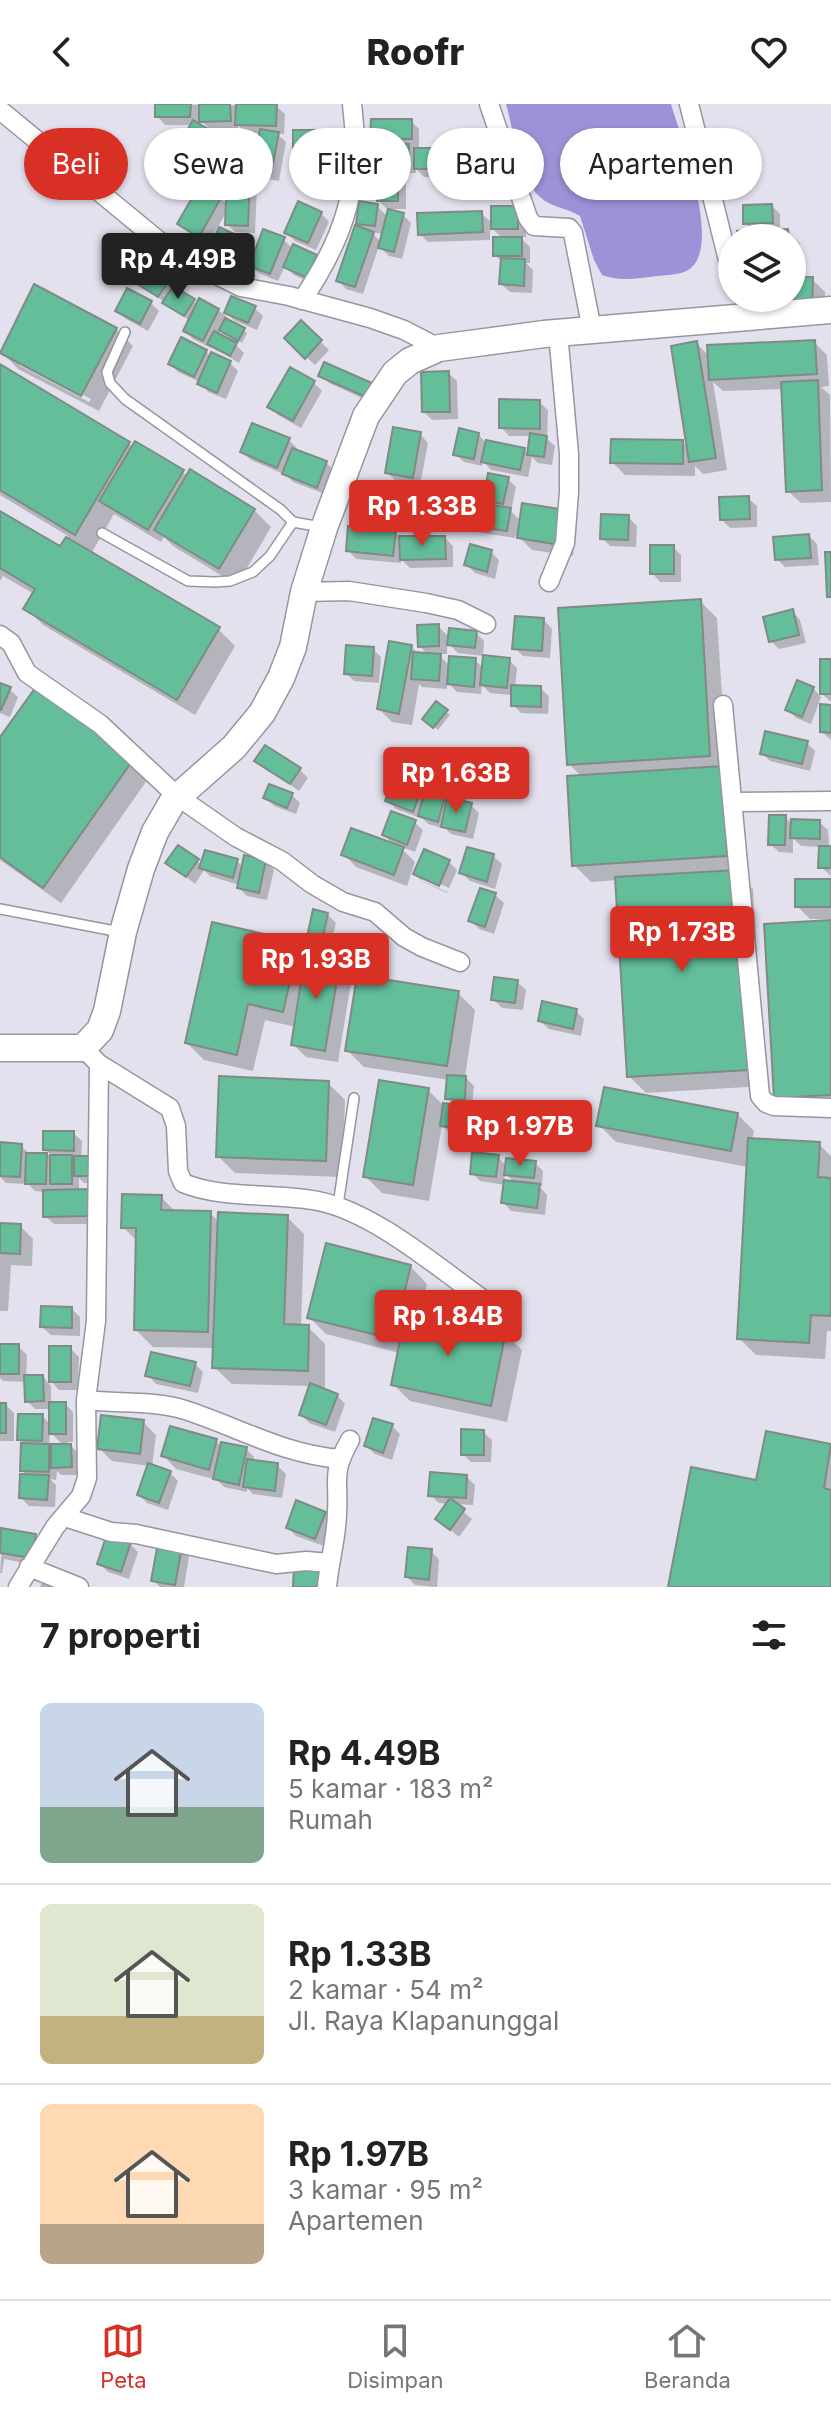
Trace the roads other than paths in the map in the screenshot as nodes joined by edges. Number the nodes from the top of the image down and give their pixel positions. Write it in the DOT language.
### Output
graph roads {
  1 [pos="352,104"];
  2 [pos="489,104"];
  3 [pos="689,104"];
  4 [pos="1,108"];
  5 [pos="719,224"];
  6 [pos="302,300"];
  7 [pos="806,309"];
  8 [pos="831,310"];
  9 [pos="718,311"];
  10 [pos="592,330"];
  11 [pos="125,332"];
  12 [pos="558,333"];
  13 [pos="439,348"];
  14 [pos="293,522"];
  15 [pos="324,528"];
  16 [pos="102,533"];
  17 [pos="549,582"];
  18 [pos="304,592"];
  19 [pos="486,624"];
  20 [pos="0,635"];
  21 [pos="723,705"];
  22 [pos="177,796"];
  23 [pos="831,801"];
  24 [pos="732,802"];
  25 [pos="0,909"];
  26 [pos="123,932"];
  27 [pos="460,962"];
  28 [pos="0,1048"];
  29 [pos="91,1056"];
  30 [pos="354,1098"];
  31 [pos="831,1108"];
  32 [pos="338,1205"];
  33 [pos="481,1298"];
  34 [pos="86,1400"];
  35 [pos="350,1440"];
  36 [pos="340,1459"];
  37 [pos="65,1517"];
  38 [pos="330,1563"];
  39 [pos="29,1567"];
  40 [pos="18,1587"];
  41 [pos="79,1587"];
  42 [pos="327,1587"];
  1 -- 6 [label="street"];
  2 -- 10 [label="street"];
  3 -- 5 [label="street"];
  4 -- 6 [label="street"];
  6 -- 13 [label="street"];
  7 -- 8 [label="street"];
  9 -- 10 [label="street"];
  10 -- 12 [label="street"];
  11 -- 14 [label="lane"];
  12 -- 13 [label="street"];
  12 -- 17 [label="street"];
  13 -- 15 [label="street"];
  14 -- 15 [label="lane"];
  14 -- 16 [label="lane"];
  15 -- 18 [label="street"];
  18 -- 19 [label="street"];
  18 -- 22 [label="street"];
  20 -- 22 [label="street"];
  21 -- 24 [label="street"];
  22 -- 26 [label="street"];
  22 -- 27 [label="street"];
  23 -- 24 [label="street"];
  24 -- 31 [label="street"];
  25 -- 26 [label="lane"];
  26 -- 29 [label="street"];
  28 -- 29 [label="street"];
  29 -- 32 [label="street"];
  29 -- 34 [label="street"];
  30 -- 32 [label="lane"];
  32 -- 33 [label="street"];
  34 -- 36 [label="street"];
  34 -- 37 [label="street"];
  35 -- 36 [label="street"];
  36 -- 38 [label="street"];
  37 -- 38 [label="street"];
  37 -- 39 [label="street"];
  38 -- 42 [label="street"];
  39 -- 40 [label="street"];
  39 -- 41 [label="street"];
}
